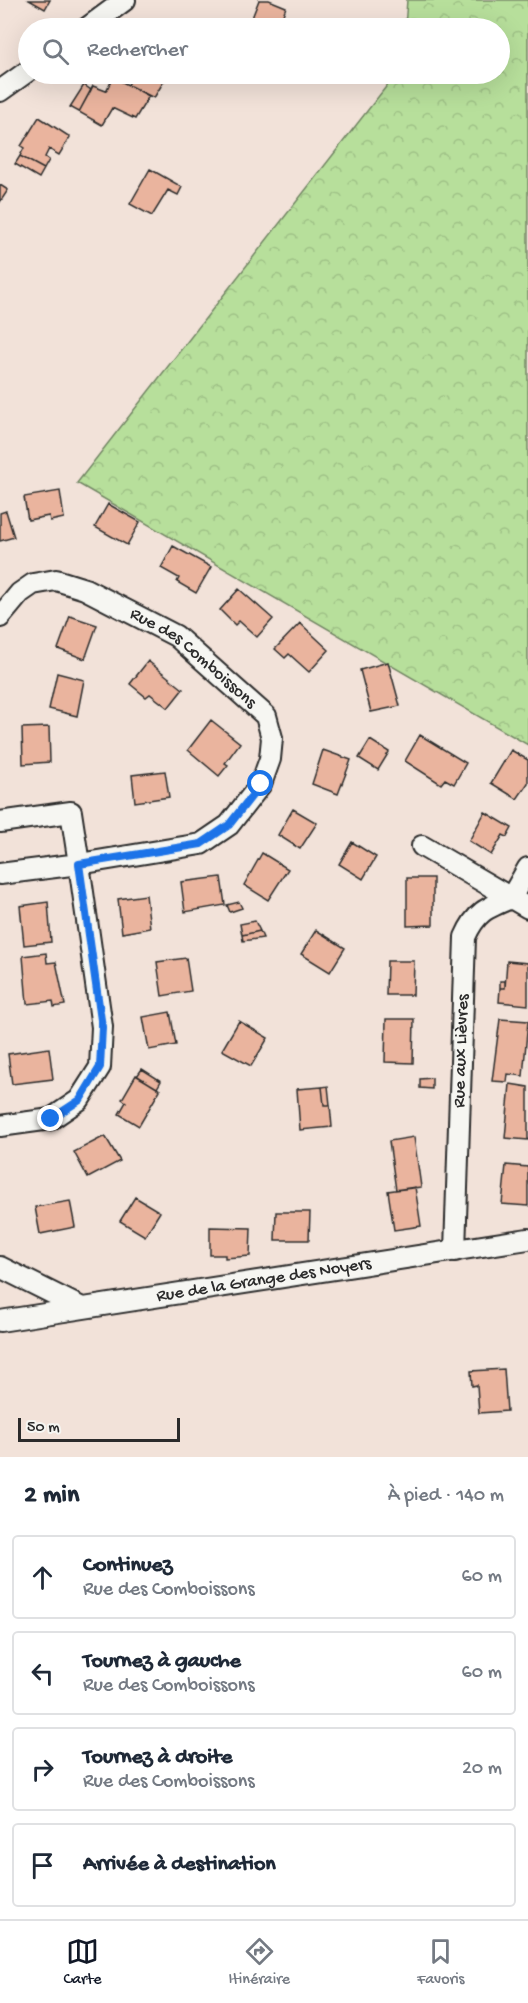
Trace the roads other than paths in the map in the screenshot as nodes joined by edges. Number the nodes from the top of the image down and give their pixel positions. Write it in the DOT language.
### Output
graph roads {
  1 [pos="125,0"];
  2 [pos="101,18"];
  3 [pos="18,78"];
  4 [pos="0,92"];
  5 [pos="0,617"];
  6 [pos="0,822"];
  7 [pos="422,846"];
  8 [pos="79,864"];
  9 [pos="528,868"];
  10 [pos="0,874"];
  11 [pos="511,898"];
  12 [pos="528,908"];
  13 [pos="0,1126"];
  14 [pos="528,1239"];
  15 [pos="455,1251"];
  16 [pos="0,1267"];
  17 [pos="80,1307"];
  18 [pos="0,1321"];
  1 -- 2 [label="street"];
  3 -- 4 [label="street"];
  5 -- 8 [label="street, Rue des Comboissons"];
  6 -- 8 [label="street"];
  7 -- 11 [label="street"];
  8 -- 10 [label="street, Rue des Comboissons"];
  8 -- 13 [label="street"];
  9 -- 11 [label="street"];
  11 -- 12 [label="street"];
  11 -- 15 [label="street, Rue aux Lièvres"];
  14 -- 15 [label="street, Rue de la Grange des Noyers"];
  15 -- 17 [label="street, Rue de la Grange des Noyers"];
  16 -- 17 [label="street"];
  17 -- 18 [label="street, Rue de la Grange des Noyers"];
}
